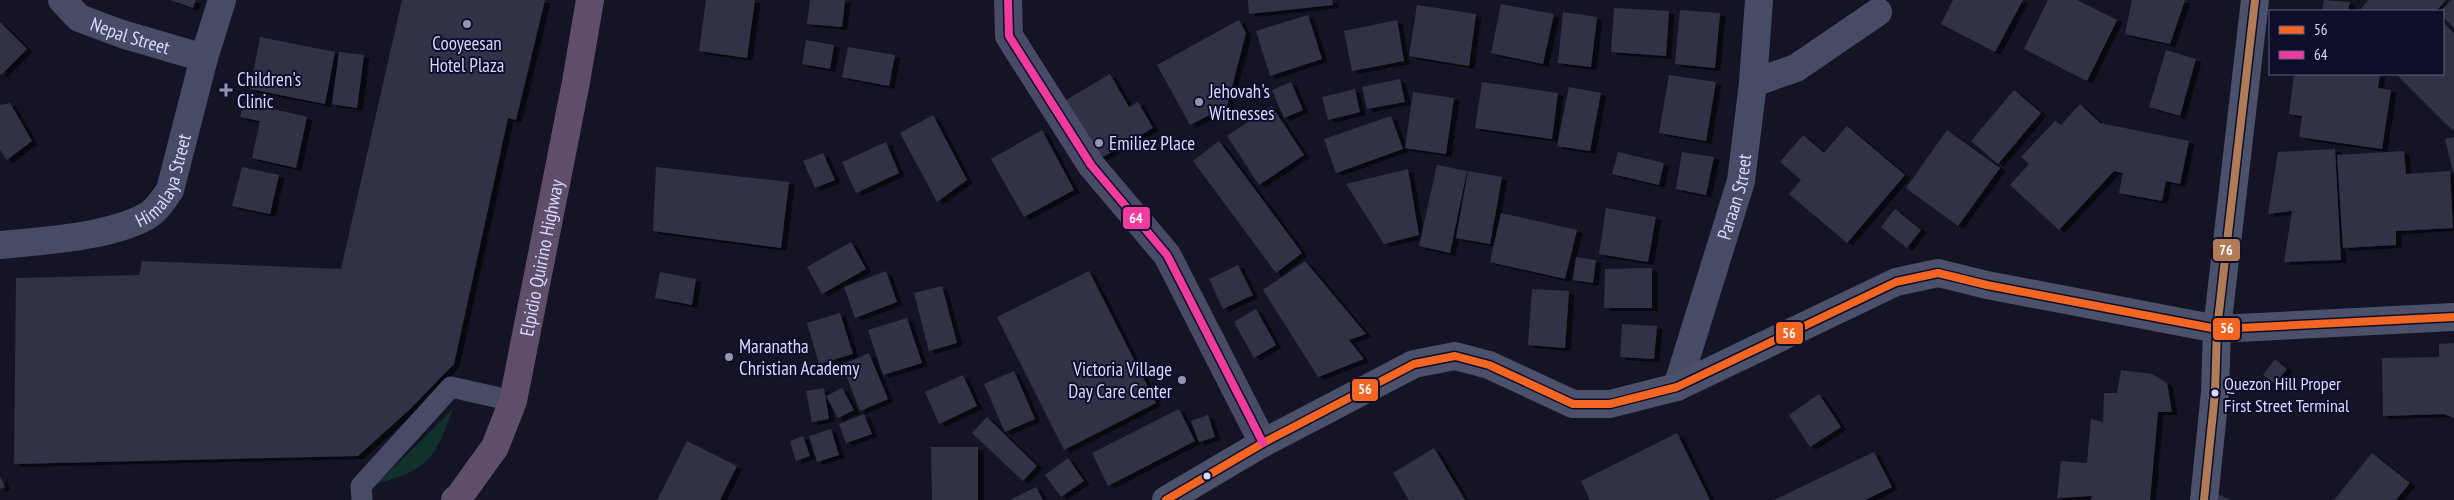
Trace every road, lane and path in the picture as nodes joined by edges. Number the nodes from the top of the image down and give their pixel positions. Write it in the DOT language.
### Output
graph roads {
  1 [pos="62,0"];
  2 [pos="222,0"];
  3 [pos="590,0"];
  4 [pos="1008,0"];
  5 [pos="1759,0"];
  6 [pos="2255,0"];
  7 [pos="1878,12"];
  8 [pos="204,58"];
  9 [pos="1753,83"];
  10 [pos="0,245"];
  11 [pos="2454,318"];
  12 [pos="2217,330"];
  13 [pos="1677,387"];
  14 [pos="513,401"];
  15 [pos="1263,443"];
  16 [pos="362,500"];
  17 [pos="455,500"];
  18 [pos="1166,500"];
  19 [pos="2204,500"];
  1 -- 8 [label="street, Nepal Street"];
  2 -- 8 [label="street, Himalaya Street"];
  3 -- 14 [label="highway, Elpidio Quirino Highway"];
  4 -- 15 [label="street"];
  5 -- 9 [label="street, Paraan Street"];
  6 -- 12 [label="main road"];
  7 -- 9 [label="street"];
  8 -- 10 [label="street, Himalaya Street"];
  9 -- 13 [label="street, Paraan Street"];
  11 -- 12 [label="main road"];
  12 -- 13 [label="main road"];
  12 -- 19 [label="main road"];
  13 -- 15 [label="main road"];
  14 -- 16 [label="lane"];
  14 -- 17 [label="highway, Elpidio Quirino Highway"];
  15 -- 18 [label="main road"];
}
